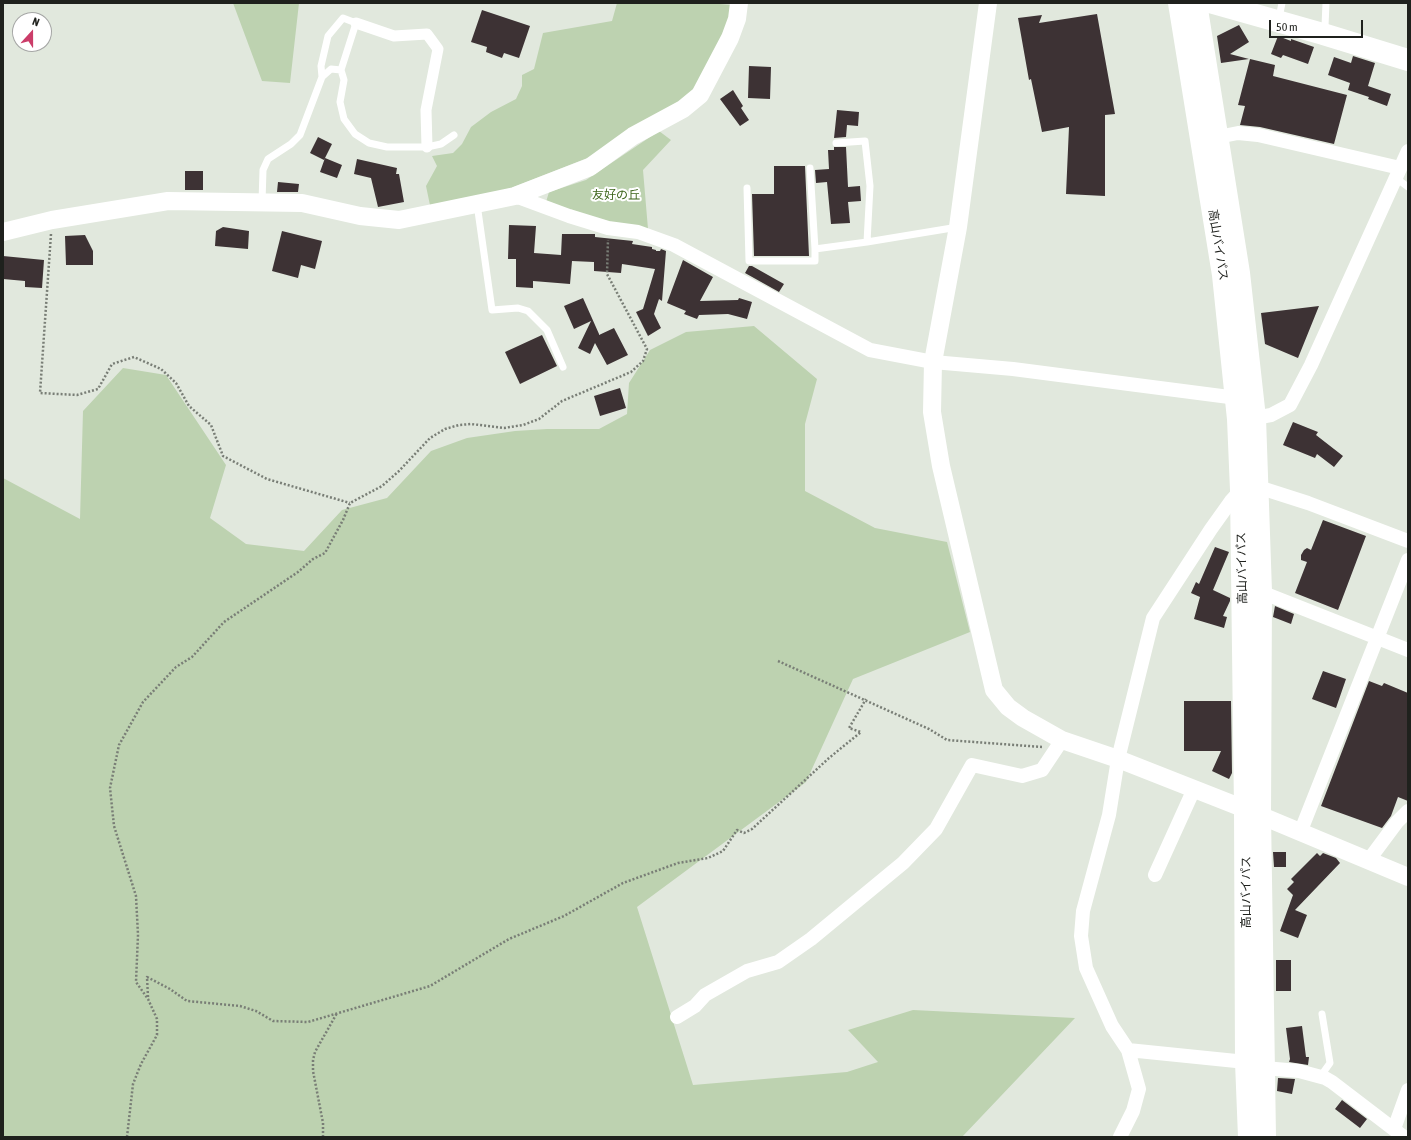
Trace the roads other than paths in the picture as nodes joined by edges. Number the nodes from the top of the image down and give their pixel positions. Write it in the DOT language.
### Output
graph roads {
  1 [pos="739,3"];
  2 [pos="988,3"];
  3 [pos="1179,3"];
  4 [pos="1196,3"];
  5 [pos="1213,3"];
  6 [pos="1326,3"];
  7 [pos="1280,12"];
  8 [pos="356,23"];
  9 [pos="1323,34"];
  10 [pos="1408,60"];
  11 [pos="341,70"];
  12 [pos="322,77"];
  13 [pos="454,135"];
  14 [pos="1218,137"];
  15 [pos="836,143"];
  16 [pos="427,147"];
  17 [pos="1408,151"];
  18 [pos="810,168"];
  19 [pos="1398,173"];
  20 [pos="1408,187"];
  21 [pos="747,188"];
  22 [pos="515,196"];
  23 [pos="262,202"];
  24 [pos="477,204"];
  25 [pos="958,227"];
  26 [pos="3,232"];
  27 [pos="867,242"];
  28 [pos="815,249"];
  29 [pos="933,362"];
  30 [pos="563,367"];
  31 [pos="1237,398"];
  32 [pos="1255,418"];
  33 [pos="1249,488"];
  34 [pos="1408,541"];
  35 [pos="1408,560"];
  36 [pos="1261,592"];
  37 [pos="1378,638"];
  38 [pos="1408,650"];
  39 [pos="1060,744"];
  40 [pos="1118,759"];
  41 [pos="1194,789"];
  42 [pos="1408,811"];
  43 [pos="1253,812"];
  44 [pos="1300,833"];
  45 [pos="1368,861"];
  46 [pos="1155,875"];
  47 [pos="1408,877"];
  48 [pos="1322,1014"];
  49 [pos="678,1018"];
  50 [pos="1128,1050"];
  51 [pos="1255,1065"];
  52 [pos="1320,1077"];
  53 [pos="1408,1090"];
  54 [pos="1399,1133"];
  55 [pos="1120,1137"];
  56 [pos="1249,1137"];
  57 [pos="1265,1137"];
  1 -- 22 [label="street"];
  2 -- 25 [label="street"];
  3 -- 31 [label="highway, 高山バイパス"];
  4 -- 14 [label="highway, 高山バイパス"];
  5 -- 7 [label="highway"];
  6 -- 9 [label="lane"];
  7 -- 9 [label="highway"];
  8 -- 11 [label="lane"];
  8 -- 12 [label="lane"];
  8 -- 16 [label="street"];
  9 -- 10 [label="highway"];
  11 -- 12 [label="lane"];
  11 -- 16 [label="lane"];
  12 -- 23 [label="lane"];
  13 -- 16 [label="lane"];
  14 -- 19 [label="street"];
  14 -- 32 [label="highway, 高山バイパス"];
  15 -- 27 [label="lane"];
  17 -- 19 [label="street"];
  18 -- 28 [label="lane"];
  19 -- 20 [label="lane"];
  19 -- 32 [label="street"];
  21 -- 28 [label="lane"];
  22 -- 24 [label="street"];
  22 -- 29 [label="street"];
  23 -- 24 [label="street"];
  23 -- 26 [label="street"];
  24 -- 30 [label="lane"];
  25 -- 27 [label="lane"];
  25 -- 29 [label="street"];
  27 -- 28 [label="lane"];
  29 -- 31 [label="street"];
  29 -- 39 [label="street"];
  31 -- 33 [label="highway, 高山バイパス"];
  32 -- 33 [label="highway, 高山バイパス"];
  33 -- 34 [label="street"];
  33 -- 36 [label="highway, 高山バイパス"];
  33 -- 40 [label="street"];
  33 -- 43 [label="highway, 高山バイパス"];
  35 -- 37 [label="street"];
  36 -- 37 [label="street"];
  36 -- 43 [label="highway, 高山バイパス"];
  37 -- 38 [label="street"];
  37 -- 44 [label="street"];
  39 -- 40 [label="street"];
  39 -- 49 [label="street"];
  40 -- 41 [label="street"];
  40 -- 50 [label="street"];
  41 -- 43 [label="street"];
  41 -- 46 [label="street"];
  42 -- 45 [label="street"];
  43 -- 44 [label="street"];
  43 -- 51 [label="highway, 高山バイパス"];
  44 -- 45 [label="street"];
  45 -- 47 [label="street"];
  48 -- 52 [label="lane"];
  50 -- 51 [label="street"];
  50 -- 55 [label="street"];
  51 -- 52 [label="street"];
  51 -- 56 [label="highway, 高山バイパス"];
  51 -- 57 [label="highway, 高山バイパス"];
  52 -- 54 [label="street"];
  53 -- 54 [label="street"];
}
